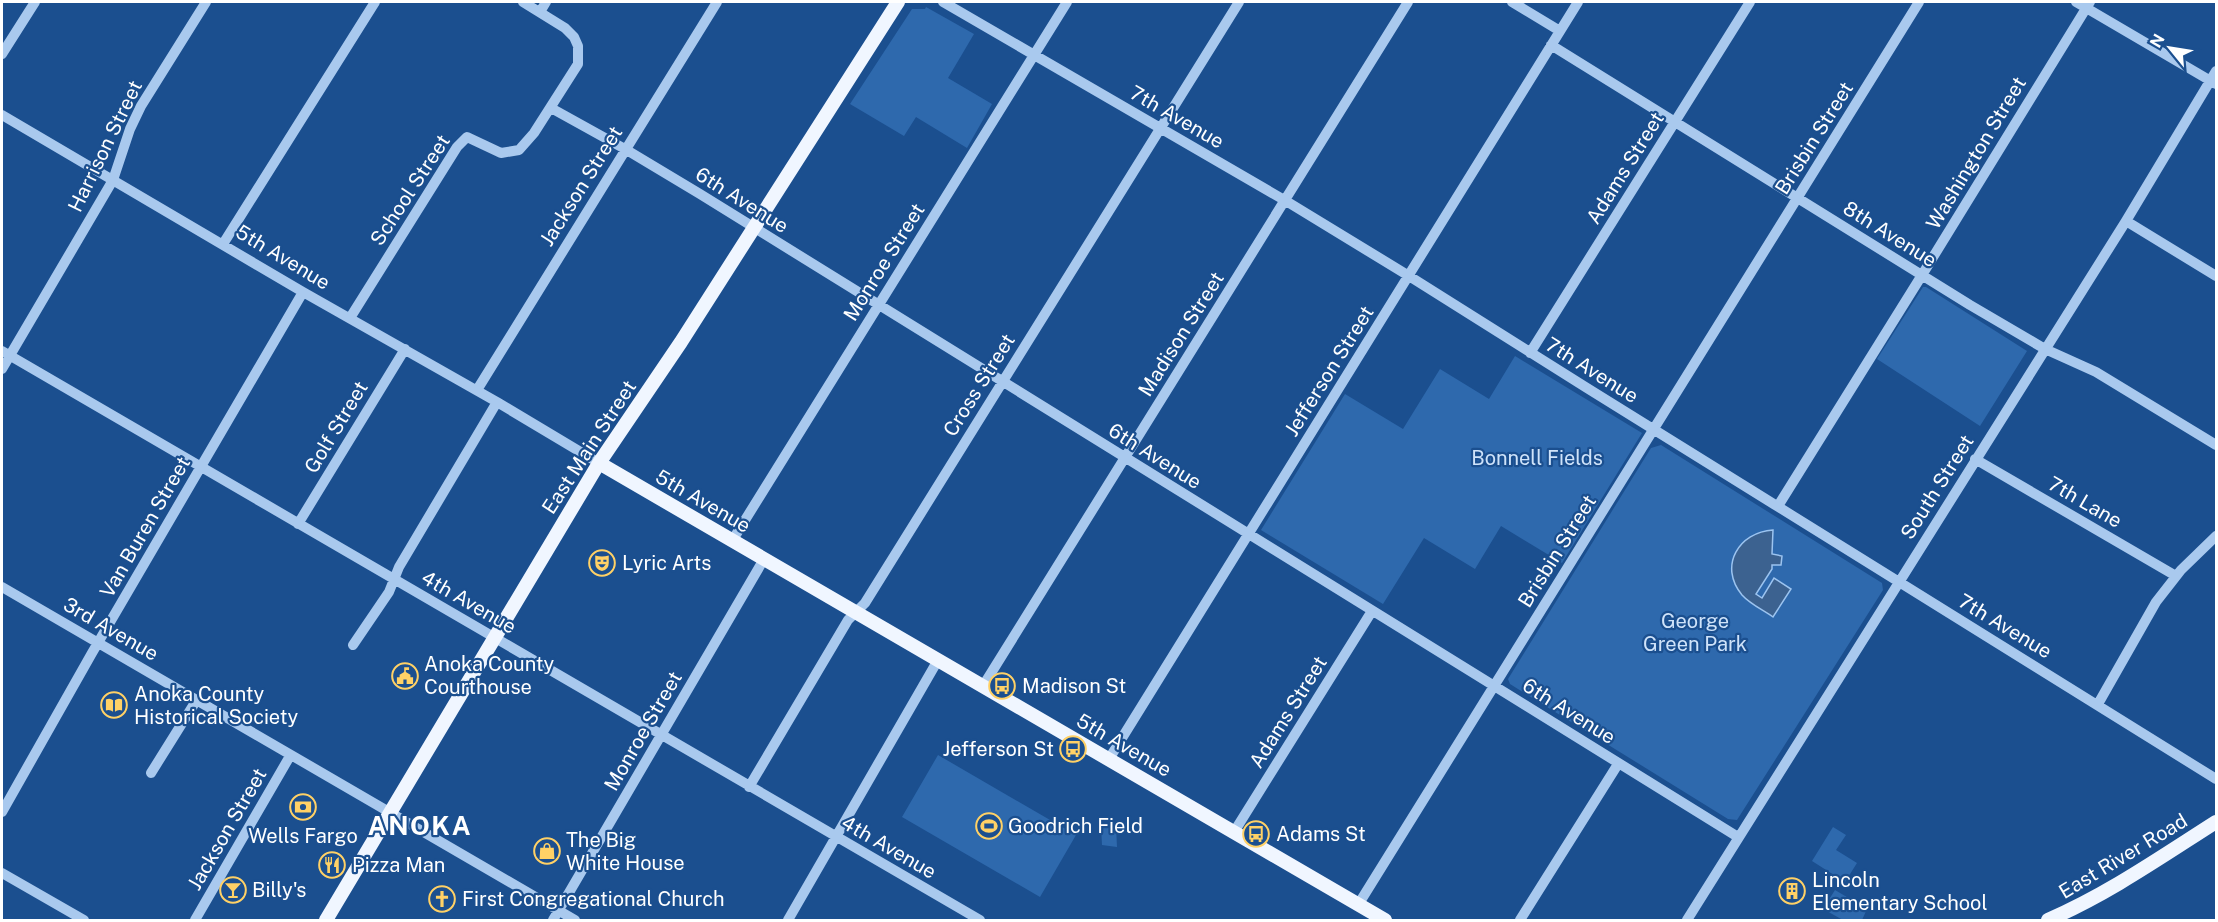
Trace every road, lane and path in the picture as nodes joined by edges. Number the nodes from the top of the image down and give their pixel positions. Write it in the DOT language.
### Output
graph roads {
  1 [pos="34,2"];
  2 [pos="206,2"];
  3 [pos="375,2"];
  4 [pos="523,2"];
  5 [pos="546,2"];
  6 [pos="717,2"];
  7 [pos="898,2"];
  8 [pos="944,2"];
  9 [pos="1066,2"];
  10 [pos="1239,2"];
  11 [pos="1408,2"];
  12 [pos="1512,2"];
  13 [pos="1578,2"];
  14 [pos="1750,2"];
  15 [pos="1919,2"];
  16 [pos="2084,3"];
  17 [pos="540,12"];
  18 [pos="1560,31"];
  19 [pos="1551,45"];
  20 [pos="2,54"];
  21 [pos="1034,55"];
  22 [pos="2214,79"];
  23 [pos="551,108"];
  24 [pos="2,118"];
  25 [pos="1676,121"];
  26 [pos="1161,128"];
  27 [pos="625,149"];
  28 [pos="113,180"];
  29 [pos="1797,199"];
  30 [pos="1286,201"];
  31 [pos="2126,221"];
  32 [pos="754,228"];
  33 [pos="224,244"];
  34 [pos="1922,275"];
  35 [pos="1409,276"];
  36 [pos="2217,276"];
  37 [pos="303,292"];
  38 [pos="878,306"];
  39 [pos="350,318"];
  40 [pos="405,349"];
  41 [pos="2045,349"];
  42 [pos="5,353"];
  43 [pos="1530,353"];
  44 [pos="2,369"];
  45 [pos="1002,382"];
  46 [pos="477,390"];
  47 [pos="497,402"];
  48 [pos="1653,429"];
  49 [pos="2217,445"];
  50 [pos="1125,458"];
  51 [pos="1976,459"];
  52 [pos="599,464"];
  53 [pos="201,467"];
  54 [pos="1778,506"];
  55 [pos="298,524"];
  56 [pos="1247,534"];
  57 [pos="2217,536"];
  58 [pos="732,541"];
  59 [pos="764,559"];
  60 [pos="2176,576"];
  61 [pos="393,579"];
  62 [pos="1899,582"];
  63 [pos="2,587"];
  64 [pos="1372,611"];
  65 [pos="855,612"];
  66 [pos="494,638"];
  67 [pos="99,642"];
  68 [pos="353,645"];
  69 [pos="938,660"];
  70 [pos="983,686"];
  71 [pos="1495,686"];
  72 [pos="196,701"];
  73 [pos="2098,704"];
  74 [pos="661,736"];
  75 [pos="290,756"];
  76 [pos="1110,759"];
  77 [pos="1618,764"];
  78 [pos="151,773"];
  79 [pos="2217,779"];
  80 [pos="749,786"];
  81 [pos="2,812"];
  82 [pos="389,813"];
  83 [pos="2217,822"];
  84 [pos="1234,832"];
  85 [pos="836,837"];
  86 [pos="1738,837"];
  87 [pos="2,873"];
  88 [pos="1358,905"];
  89 [pos="556,916"];
  90 [pos="84,921"];
  91 [pos="195,921"];
  92 [pos="326,921"];
  93 [pos="575,921"];
  94 [pos="788,921"];
  95 [pos="980,921"];
  96 [pos="1385,921"];
  97 [pos="1520,921"];
  98 [pos="1687,921"];
  99 [pos="2048,921"];
  1 -- 20 [label="street"];
  2 -- 28 [label="street, Harrison Street"];
  3 -- 33 [label="street"];
  4 -- 17 [label="street, School Street"];
  5 -- 17 [label="street"];
  6 -- 27 [label="street, Jackson Street"];
  7 -- 32 [label="main road, East Main Street"];
  8 -- 21 [label="street, 7th Avenue"];
  9 -- 21 [label="street, Monroe Street"];
  10 -- 26 [label="street, Cross Street"];
  11 -- 30 [label="street, Madison Street"];
  12 -- 18 [label="street"];
  13 -- 18 [label="street, Jefferson Street"];
  14 -- 25 [label="street, Adams Street"];
  15 -- 29 [label="street, Brisbin Street"];
  16 -- 22 [label="street"];
  16 -- 34 [label="street, Washington Street"];
  17 -- 23 [label="street, School Street"];
  18 -- 19 [label="street, Jefferson Street"];
  19 -- 25 [label="street, 8th Avenue"];
  19 -- 35 [label="street, Jefferson Street"];
  21 -- 26 [label="street, 7th Avenue"];
  21 -- 38 [label="street, Monroe Street"];
  22 -- 31 [label="street, South Street"];
  23 -- 27 [label="street, 6th Avenue"];
  23 -- 39 [label="street, School Street"];
  24 -- 28 [label="street, 5th Avenue"];
  25 -- 29 [label="street, 8th Avenue"];
  25 -- 43 [label="street, Adams Street"];
  26 -- 30 [label="street, 7th Avenue"];
  26 -- 45 [label="street, Cross Street"];
  27 -- 32 [label="street, 6th Avenue"];
  27 -- 46 [label="street, Jackson Street"];
  28 -- 33 [label="street, 5th Avenue"];
  28 -- 42 [label="street, Harrison Street"];
  29 -- 34 [label="street, 8th Avenue"];
  29 -- 48 [label="street, Brisbin Street"];
  30 -- 35 [label="street, 7th Avenue"];
  30 -- 50 [label="street, Madison Street"];
  31 -- 36 [label="street"];
  31 -- 41 [label="street, South Street"];
  32 -- 38 [label="street, 6th Avenue"];
  32 -- 52 [label="main road, East Main Street"];
  33 -- 37 [label="street, 5th Avenue"];
  34 -- 41 [label="street, 8th Avenue"];
  34 -- 54 [label="street, Washington Street"];
  35 -- 43 [label="street, 7th Avenue"];
  35 -- 56 [label="street, Jefferson Street"];
  37 -- 39 [label="street, 5th Avenue"];
  37 -- 53 [label="street, Van Buren Street"];
  38 -- 45 [label="street, 6th Avenue"];
  38 -- 58 [label="street, Monroe Street"];
  39 -- 40 [label="street, 5th Avenue"];
  40 -- 46 [label="street, 5th Avenue"];
  40 -- 55 [label="street, Golf Street"];
  41 -- 49 [label="street, 8th Avenue"];
  41 -- 51 [label="street, South Street"];
  42 -- 44 [label="street, Harrison Street"];
  42 -- 53 [label="street, 4th Avenue"];
  43 -- 48 [label="street, 7th Avenue"];
  45 -- 50 [label="street, 6th Avenue"];
  45 -- 65 [label="street, Cross Street"];
  46 -- 47 [label="street, 5th Avenue"];
  47 -- 52 [label="street, 5th Avenue"];
  47 -- 61 [label="street"];
  48 -- 54 [label="street, 7th Avenue"];
  48 -- 71 [label="street, Brisbin Street"];
  50 -- 56 [label="street, 6th Avenue"];
  50 -- 70 [label="street, Madison Street"];
  51 -- 60 [label="street, 7th Lane"];
  51 -- 62 [label="street, South Street"];
  52 -- 58 [label="main road, 5th Avenue"];
  52 -- 66 [label="main road, East Main Street"];
  53 -- 55 [label="street, 4th Avenue"];
  53 -- 67 [label="street, Van Buren Street"];
  54 -- 62 [label="street, 7th Avenue"];
  55 -- 61 [label="street, 4th Avenue"];
  56 -- 64 [label="street, 6th Avenue"];
  56 -- 76 [label="street, Jefferson Street"];
  57 -- 60 [label="street"];
  58 -- 59 [label="main road, 5th Avenue"];
  59 -- 65 [label="main road, 5th Avenue"];
  59 -- 74 [label="street, Monroe Street"];
  60 -- 73 [label="street"];
  61 -- 66 [label="street, 4th Avenue"];
  61 -- 68 [label="street"];
  62 -- 73 [label="street, 7th Avenue"];
  62 -- 86 [label="street, South Street"];
  63 -- 67 [label="street, 3rd Avenue"];
  64 -- 71 [label="street, 6th Avenue"];
  64 -- 84 [label="street, Adams Street"];
  65 -- 69 [label="main road, 5th Avenue"];
  65 -- 80 [label="street, Cross Street"];
  66 -- 74 [label="street, 4th Avenue"];
  66 -- 82 [label="main road, East Main Street"];
  67 -- 72 [label="street, 3rd Avenue"];
  67 -- 81 [label="street, Van Buren Street"];
  69 -- 70 [label="main road, 5th Avenue"];
  69 -- 85 [label="street"];
  70 -- 76 [label="main road, 5th Avenue"];
  71 -- 77 [label="street, 6th Avenue"];
  71 -- 88 [label="street, Brisbin Street"];
  72 -- 75 [label="street, 3rd Avenue"];
  72 -- 78 [label="street"];
  73 -- 79 [label="street, 7th Avenue"];
  74 -- 80 [label="street, 4th Avenue"];
  74 -- 89 [label="street, Monroe Street"];
  75 -- 82 [label="street, 3rd Avenue"];
  75 -- 91 [label="street, Jackson Street"];
  76 -- 84 [label="main road, 5th Avenue"];
  77 -- 86 [label="street, 6th Avenue"];
  77 -- 97 [label="street"];
  80 -- 85 [label="street, 4th Avenue"];
  82 -- 89 [label="street, 3rd Avenue"];
  82 -- 92 [label="main road, East Main Street"];
  83 -- 99 [label="main road, East River Road"];
  84 -- 88 [label="main road, 5th Avenue"];
  85 -- 94 [label="street"];
  85 -- 95 [label="street, 4th Avenue"];
  86 -- 98 [label="street, South Street"];
  87 -- 90 [label="street"];
  88 -- 96 [label="main road, 5th Avenue"];
  89 -- 93 [label="street, 3rd Avenue"];
}
